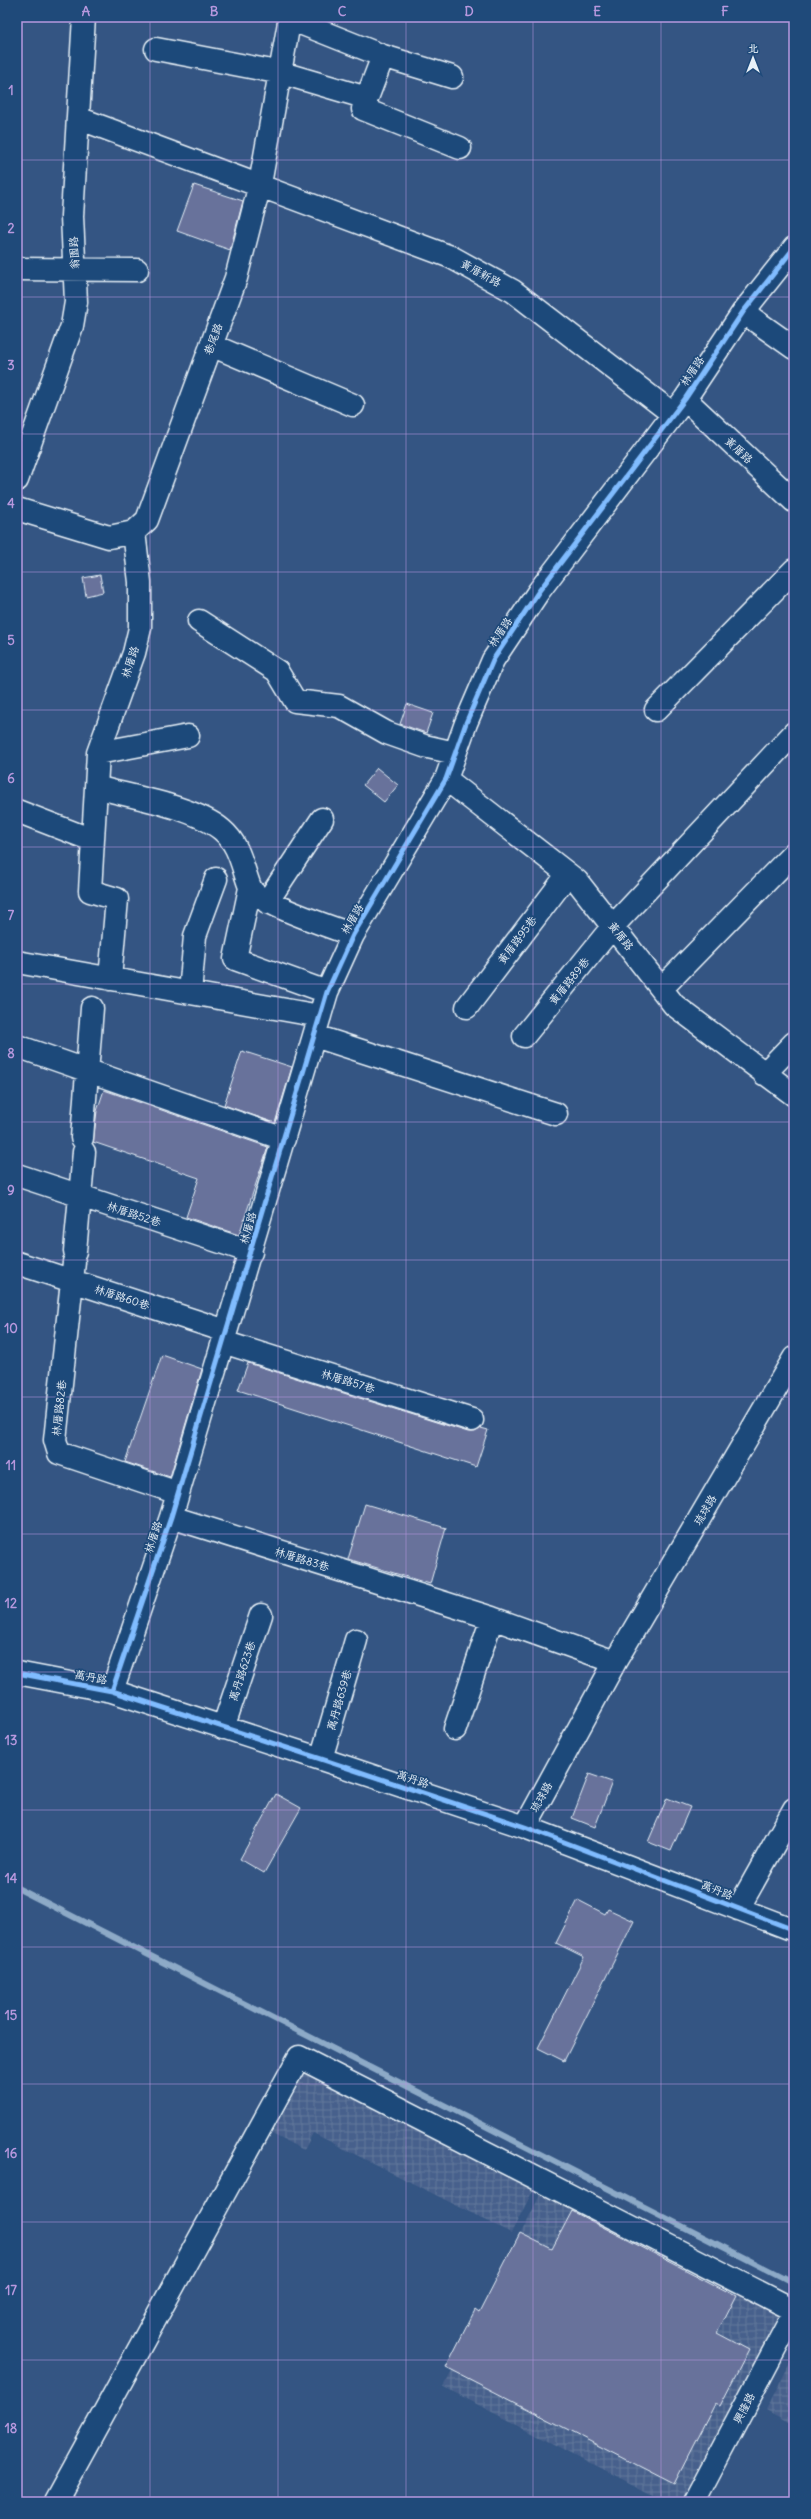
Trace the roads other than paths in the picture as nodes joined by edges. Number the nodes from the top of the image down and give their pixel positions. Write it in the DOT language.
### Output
graph roads {
  1 [pos="84,17"];
  2 [pos="290,18"];
  3 [pos="156,49"];
  4 [pos="383,56"];
  5 [pos="282,73"];
  6 [pos="452,77"];
  7 [pos="367,98"];
  8 [pos="78,118"];
  9 [pos="460,148"];
  10 [pos="260,184"];
  11 [pos="794,248"];
  12 [pos="17,269"];
  13 [pos="74,270"];
  14 [pos="137,270"];
  15 [pos="743,312"];
  16 [pos="211,345"];
  17 [pos="794,348"];
  18 [pos="353,405"];
  19 [pos="679,406"];
  20 [pos="17,480"];
  21 [pos="794,501"];
  22 [pos="17,509"];
  23 [pos="134,532"];
  24 [pos="794,570"];
  25 [pos="199,621"];
  26 [pos="656,710"];
  27 [pos="188,736"];
  28 [pos="792,740"];
  29 [pos="98,753"];
  30 [pos="455,753"];
  31 [pos="446,779"];
  32 [pos="96,788"];
  33 [pos="17,811"];
  34 [pos="322,819"];
  35 [pos="92,840"];
  36 [pos="794,853"];
  37 [pos="568,874"];
  38 [pos="216,879"];
  39 [pos="250,888"];
  40 [pos="267,902"];
  41 [pos="614,926"];
  42 [pos="353,935"];
  43 [pos="17,962"];
  44 [pos="110,979"];
  45 [pos="662,988"];
  46 [pos="327,992"];
  47 [pos="190,993"];
  48 [pos="467,1007"];
  49 [pos="92,1008"];
  50 [pos="318,1026"];
  51 [pos="524,1036"];
  52 [pos="794,1043"];
  53 [pos="17,1046"];
  54 [pos="87,1071"];
  55 [pos="764,1074"];
  56 [pos="794,1094"];
  57 [pos="556,1114"];
  58 [pos="284,1139"];
  59 [pos="17,1175"];
  60 [pos="80,1196"];
  61 [pos="251,1252"];
  62 [pos="17,1263"];
  63 [pos="74,1265"];
  64 [pos="225,1337"];
  65 [pos="794,1358"];
  66 [pos="472,1420"];
  67 [pos="178,1493"];
  68 [pos="171,1518"];
  69 [pos="261,1614"];
  70 [pos="492,1618"];
  71 [pos="356,1640"];
  72 [pos="615,1662"];
  73 [pos="17,1673"];
  74 [pos="112,1691"];
  75 [pos="223,1728"];
  76 [pos="455,1729"];
  77 [pos="321,1759"];
  78 [pos="794,1809"];
  79 [pos="525,1827"];
  80 [pos="738,1909"];
  81 [pos="794,1930"];
  82 [pos="794,2310"];
  83 [pos="794,2313"];
  84 [pos="55,2502"];
  85 [pos="694,2502"];
  1 -- 8 [label="street, 翁園路"];
  2 -- 4 [label="street"];
  2 -- 5 [label="street, 巷尾路"];
  3 -- 5 [label="street"];
  4 -- 6 [label="street"];
  4 -- 7 [label="street"];
  5 -- 7 [label="street"];
  5 -- 10 [label="street, 巷尾路"];
  7 -- 9 [label="street"];
  8 -- 10 [label="street, 黃厝新路"];
  8 -- 13 [label="street, 翁園路"];
  10 -- 16 [label="street, 巷尾路"];
  10 -- 19 [label="street, 黃厝新路"];
  11 -- 15 [label="street, 林厝路"];
  12 -- 13 [label="street"];
  13 -- 14 [label="street"];
  13 -- 20 [label="street, 翁園路"];
  15 -- 17 [label="street"];
  15 -- 19 [label="street, 林厝路"];
  16 -- 18 [label="street"];
  16 -- 23 [label="street, 巷尾路"];
  19 -- 21 [label="street, 黃厝路"];
  19 -- 30 [label="street, 林厝路"];
  22 -- 23 [label="street"];
  23 -- 29 [label="street, 林厝路"];
  24 -- 26 [label="street"];
  25 -- 30 [label="street"];
  27 -- 29 [label="street"];
  28 -- 41 [label="street, 黃厝路89巷"];
  29 -- 32 [label="street, 林厝路"];
  30 -- 31 [label="street, 林厝路"];
  31 -- 37 [label="street, 黃厝路"];
  31 -- 42 [label="street, 林厝路"];
  32 -- 35 [label="street, 林厝路"];
  32 -- 39 [label="street"];
  33 -- 35 [label="street"];
  34 -- 40 [label="street"];
  35 -- 44 [label="street, 林厝路"];
  36 -- 45 [label="street"];
  37 -- 41 [label="street, 黃厝路"];
  37 -- 48 [label="street, 黃厝路95巷"];
  38 -- 47 [label="street"];
  39 -- 40 [label="street, 林厝路"];
  39 -- 46 [label="street"];
  40 -- 42 [label="street, 林厝路"];
  41 -- 45 [label="street, 黃厝路"];
  41 -- 51 [label="street, 黃厝路89巷"];
  42 -- 46 [label="street, 林厝路"];
  43 -- 44 [label="street"];
  44 -- 47 [label="street"];
  45 -- 55 [label="street, 黃厝路"];
  46 -- 50 [label="street, 林厝路"];
  47 -- 50 [label="street"];
  49 -- 54 [label="street"];
  50 -- 57 [label="street"];
  50 -- 58 [label="street, 林厝路"];
  52 -- 55 [label="street"];
  53 -- 54 [label="street"];
  54 -- 58 [label="street"];
  54 -- 60 [label="street"];
  55 -- 56 [label="street, 黃厝路"];
  58 -- 61 [label="street, 林厝路"];
  59 -- 60 [label="street, 林厝路52巷"];
  60 -- 61 [label="street, 林厝路52巷"];
  60 -- 63 [label="street"];
  61 -- 64 [label="street, 林厝路"];
  62 -- 63 [label="street, 林厝路60巷"];
  63 -- 64 [label="street, 林厝路60巷"];
  63 -- 67 [label="street, 林厝路82巷"];
  64 -- 66 [label="street, 林厝路57巷"];
  64 -- 67 [label="street, 林厝路"];
  65 -- 72 [label="street, 琉球路"];
  67 -- 68 [label="street, 林厝路"];
  68 -- 70 [label="street, 林厝路83巷"];
  68 -- 74 [label="street, 林厝路"];
  69 -- 75 [label="street, 萬丹路623巷"];
  70 -- 72 [label="street"];
  70 -- 76 [label="street"];
  71 -- 77 [label="street, 萬丹路639巷"];
  72 -- 79 [label="street, 琉球路"];
  73 -- 74 [label="street, 萬丹路"];
  74 -- 75 [label="street, 萬丹路"];
  75 -- 77 [label="street, 萬丹路"];
  77 -- 79 [label="street, 萬丹路"];
  78 -- 80 [label="street"];
  79 -- 80 [label="street, 萬丹路"];
  80 -- 81 [label="street, 萬丹路"];
  82 -- 84 [label="street"];
  83 -- 85 [label="street, 興隆路"];
}
